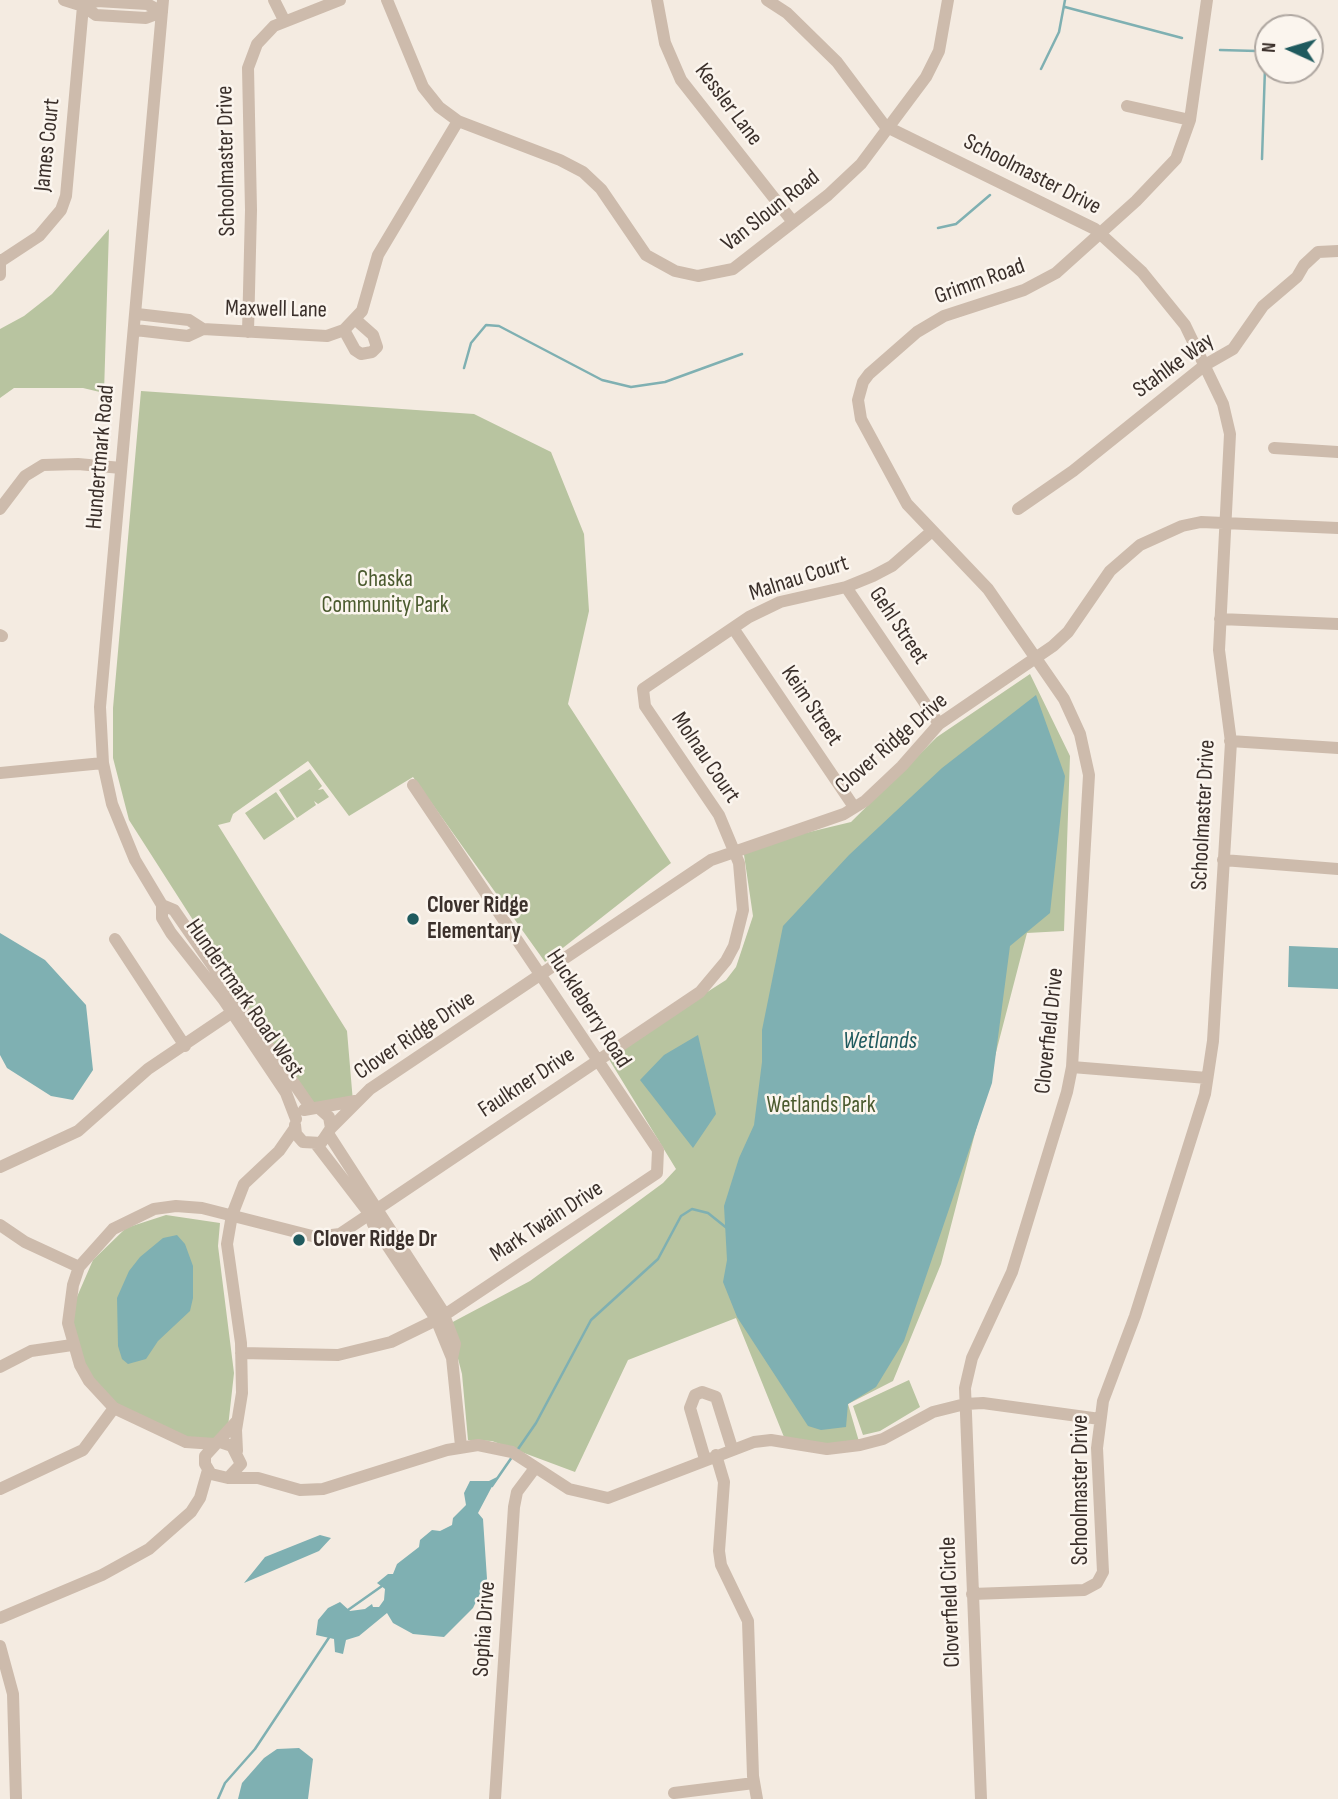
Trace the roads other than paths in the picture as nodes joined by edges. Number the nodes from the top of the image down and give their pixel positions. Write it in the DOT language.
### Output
graph roads {
  1 [pos="64,0"];
  2 [pos="274,0"];
  3 [pos="340,0"];
  4 [pos="387,0"];
  5 [pos="657,0"];
  6 [pos="948,0"];
  7 [pos="1207,0"];
  8 [pos="776,2"];
  9 [pos="83,6"];
  10 [pos="163,6"];
  11 [pos="284,20"];
  12 [pos="1127,106"];
  13 [pos="1190,120"];
  14 [pos="458,121"];
  15 [pos="888,126"];
  16 [pos="793,222"];
  17 [pos="1101,234"];
  18 [pos="1338,251"];
  19 [pos="0,260"];
  20 [pos="0,275"];
  21 [pos="136,314"];
  22 [pos="356,320"];
  23 [pos="204,329"];
  24 [pos="135,330"];
  25 [pos="344,330"];
  26 [pos="248,332"];
  27 [pos="1205,365"];
  28 [pos="1273,448"];
  29 [pos="1338,452"];
  30 [pos="121,468"];
  31 [pos="0,509"];
  32 [pos="1018,509"];
  33 [pos="1226,523"];
  34 [pos="1338,528"];
  35 [pos="932,531"];
  36 [pos="846,587"];
  37 [pos="1220,619"];
  38 [pos="1338,624"];
  39 [pos="733,628"];
  40 [pos="1035,659"];
  41 [pos="638,687"];
  42 [pos="939,724"];
  43 [pos="1230,741"];
  44 [pos="1338,747"];
  45 [pos="103,763"];
  46 [pos="0,773"];
  47 [pos="413,785"];
  48 [pos="854,807"];
  49 [pos="735,851"];
  50 [pos="1223,860"];
  51 [pos="1338,869"];
  52 [pos="162,905"];
  53 [pos="115,939"];
  54 [pos="542,976"];
  55 [pos="236,1010"];
  56 [pos="185,1046"];
  57 [pos="597,1062"];
  58 [pos="1072,1067"];
  59 [pos="1208,1078"];
  60 [pos="358,1100"];
  61 [pos="316,1108"];
  62 [pos="295,1123"];
  63 [pos="330,1132"];
  64 [pos="312,1144"];
  65 [pos="658,1150"];
  66 [pos="279,1151"];
  67 [pos="0,1167"];
  68 [pos="373,1211"];
  69 [pos="232,1215"];
  70 [pos="0,1225"];
  71 [pos="79,1267"];
  72 [pos="440,1317"];
  73 [pos="72,1345"];
  74 [pos="241,1353"];
  75 [pos="0,1367"];
  76 [pos="965,1404"];
  77 [pos="114,1408"];
  78 [pos="237,1418"];
  79 [pos="1100,1419"];
  80 [pos="186,1442"];
  81 [pos="218,1443"];
  82 [pos="461,1447"];
  83 [pos="732,1448"];
  84 [pos="238,1455"];
  85 [pos="711,1457"];
  86 [pos="206,1467"];
  87 [pos="535,1468"];
  88 [pos="225,1478"];
  89 [pos="258,1478"];
  90 [pos="0,1489"];
  91 [pos="200,1498"];
  92 [pos="972,1594"];
  93 [pos="0,1618"];
  94 [pos="0,1646"];
  95 [pos="754,1783"];
  96 [pos="674,1793"];
  97 [pos="16,1799"];
  98 [pos="495,1799"];
  99 [pos="757,1799"];
  100 [pos="981,1799"];
  1 -- 9 [label="street"];
  2 -- 11 [label="street"];
  3 -- 11 [label="street, Schoolmaster Drive"];
  4 -- 14 [label="street, Van Sloun Road"];
  5 -- 16 [label="street, Kessler Lane"];
  6 -- 15 [label="street, Van Sloun Road"];
  7 -- 13 [label="street, Grimm Road"];
  8 -- 15 [label="street, Schoolmaster Drive"];
  9 -- 10 [label="street"];
  9 -- 19 [label="street, James Court"];
  10 -- 21 [label="street, Hundertmark Road"];
  11 -- 26 [label="street, Schoolmaster Drive"];
  12 -- 13 [label="street"];
  13 -- 17 [label="street, Grimm Road"];
  14 -- 16 [label="street, Van Sloun Road"];
  14 -- 22 [label="street, Maxwell Lane"];
  15 -- 16 [label="street, Van Sloun Road"];
  15 -- 17 [label="street, Schoolmaster Drive"];
  17 -- 27 [label="street, Schoolmaster Drive"];
  17 -- 35 [label="street, Grimm Road"];
  18 -- 27 [label="street, Stahlke Way"];
  19 -- 20 [label="street"];
  21 -- 23 [label="street"];
  21 -- 24 [label="street, Hundertmark Road"];
  22 -- 25 [label="street, Maxwell Lane"];
  22 -- 25 [label="street"];
  23 -- 24 [label="street, Maxwell Lane"];
  23 -- 26 [label="street, Maxwell Lane"];
  24 -- 30 [label="street, Hundertmark Road"];
  25 -- 26 [label="street, Maxwell Lane"];
  27 -- 32 [label="street, Stahlke Way"];
  27 -- 33 [label="street, Schoolmaster Drive"];
  28 -- 29 [label="street"];
  30 -- 31 [label="street"];
  30 -- 45 [label="street, Hundertmark Road"];
  33 -- 34 [label="street, Clover Ridge Drive"];
  33 -- 37 [label="street, Schoolmaster Drive"];
  33 -- 40 [label="street, Clover Ridge Drive"];
  35 -- 36 [label="street, Malnau Court"];
  35 -- 40 [label="street, Grimm Road"];
  36 -- 39 [label="street, Malnau Court"];
  36 -- 42 [label="street, Gehl Street"];
  37 -- 38 [label="street"];
  37 -- 43 [label="street, Schoolmaster Drive"];
  39 -- 41 [label="street, Malnau Court"];
  39 -- 48 [label="street, Keim Street"];
  40 -- 42 [label="street, Clover Ridge Drive"];
  40 -- 58 [label="street, Cloverfield Drive"];
  41 -- 49 [label="street, Molnau Court"];
  42 -- 48 [label="street, Clover Ridge Drive"];
  43 -- 44 [label="street"];
  43 -- 50 [label="street, Schoolmaster Drive"];
  45 -- 46 [label="street"];
  45 -- 52 [label="street, Hundertmark Road"];
  47 -- 54 [label="street, Huckleberry Road"];
  48 -- 49 [label="street, Clover Ridge Drive"];
  49 -- 54 [label="street, Clover Ridge Drive"];
  49 -- 57 [label="street, Faulkner Drive"];
  50 -- 51 [label="street"];
  50 -- 59 [label="street, Schoolmaster Drive"];
  52 -- 55 [label="street, Hundertmark Road West"];
  53 -- 56 [label="street"];
  54 -- 57 [label="street, Huckleberry Road"];
  54 -- 60 [label="street, Clover Ridge Drive"];
  55 -- 56 [label="street"];
  55 -- 61 [label="street, Hundertmark Road West"];
  55 -- 62 [label="street, Hundertmark Road West"];
  56 -- 67 [label="street"];
  57 -- 65 [label="street, Huckleberry Road"];
  57 -- 68 [label="street, Faulkner Drive"];
  58 -- 59 [label="street"];
  58 -- 76 [label="street, Cloverfield Drive"];
  59 -- 79 [label="street, Schoolmaster Drive"];
  60 -- 61 [label="street, Clover Ridge Drive"];
  60 -- 63 [label="street, Clover Ridge Drive"];
  61 -- 62 [label="street"];
  61 -- 63 [label="street"];
  62 -- 64 [label="street"];
  62 -- 66 [label="street"];
  63 -- 64 [label="street"];
  63 -- 68 [label="street"];
  64 -- 66 [label="street"];
  64 -- 68 [label="street"];
  65 -- 72 [label="street, Mark Twain Drive"];
  66 -- 69 [label="street"];
  68 -- 69 [label="street, Faulkner Drive"];
  68 -- 72 [label="street"];
  69 -- 71 [label="street"];
  69 -- 74 [label="street"];
  70 -- 71 [label="street"];
  71 -- 73 [label="street"];
  72 -- 74 [label="street, Mark Twain Drive"];
  72 -- 82 [label="street"];
  73 -- 75 [label="street"];
  73 -- 77 [label="street"];
  74 -- 78 [label="street"];
  76 -- 79 [label="street"];
  76 -- 83 [label="street"];
  76 -- 92 [label="street, Cloverfield Circle"];
  77 -- 80 [label="street"];
  77 -- 90 [label="street"];
  78 -- 81 [label="street"];
  78 -- 84 [label="street"];
  79 -- 92 [label="street, Schoolmaster Drive"];
  80 -- 81 [label="street"];
  80 -- 86 [label="street"];
  81 -- 84 [label="street"];
  81 -- 86 [label="street"];
  82 -- 87 [label="street"];
  82 -- 89 [label="street"];
  83 -- 85 [label="street"];
  83 -- 85 [label="street"];
  84 -- 88 [label="street"];
  84 -- 89 [label="street"];
  85 -- 87 [label="street"];
  85 -- 95 [label="street"];
  86 -- 88 [label="street"];
  86 -- 91 [label="street"];
  87 -- 98 [label="street, Sophia Drive"];
  88 -- 89 [label="street"];
  88 -- 91 [label="street"];
  91 -- 93 [label="street"];
  92 -- 100 [label="street, Cloverfield Circle"];
  94 -- 97 [label="street"];
  95 -- 96 [label="street"];
  95 -- 99 [label="street"];
}
